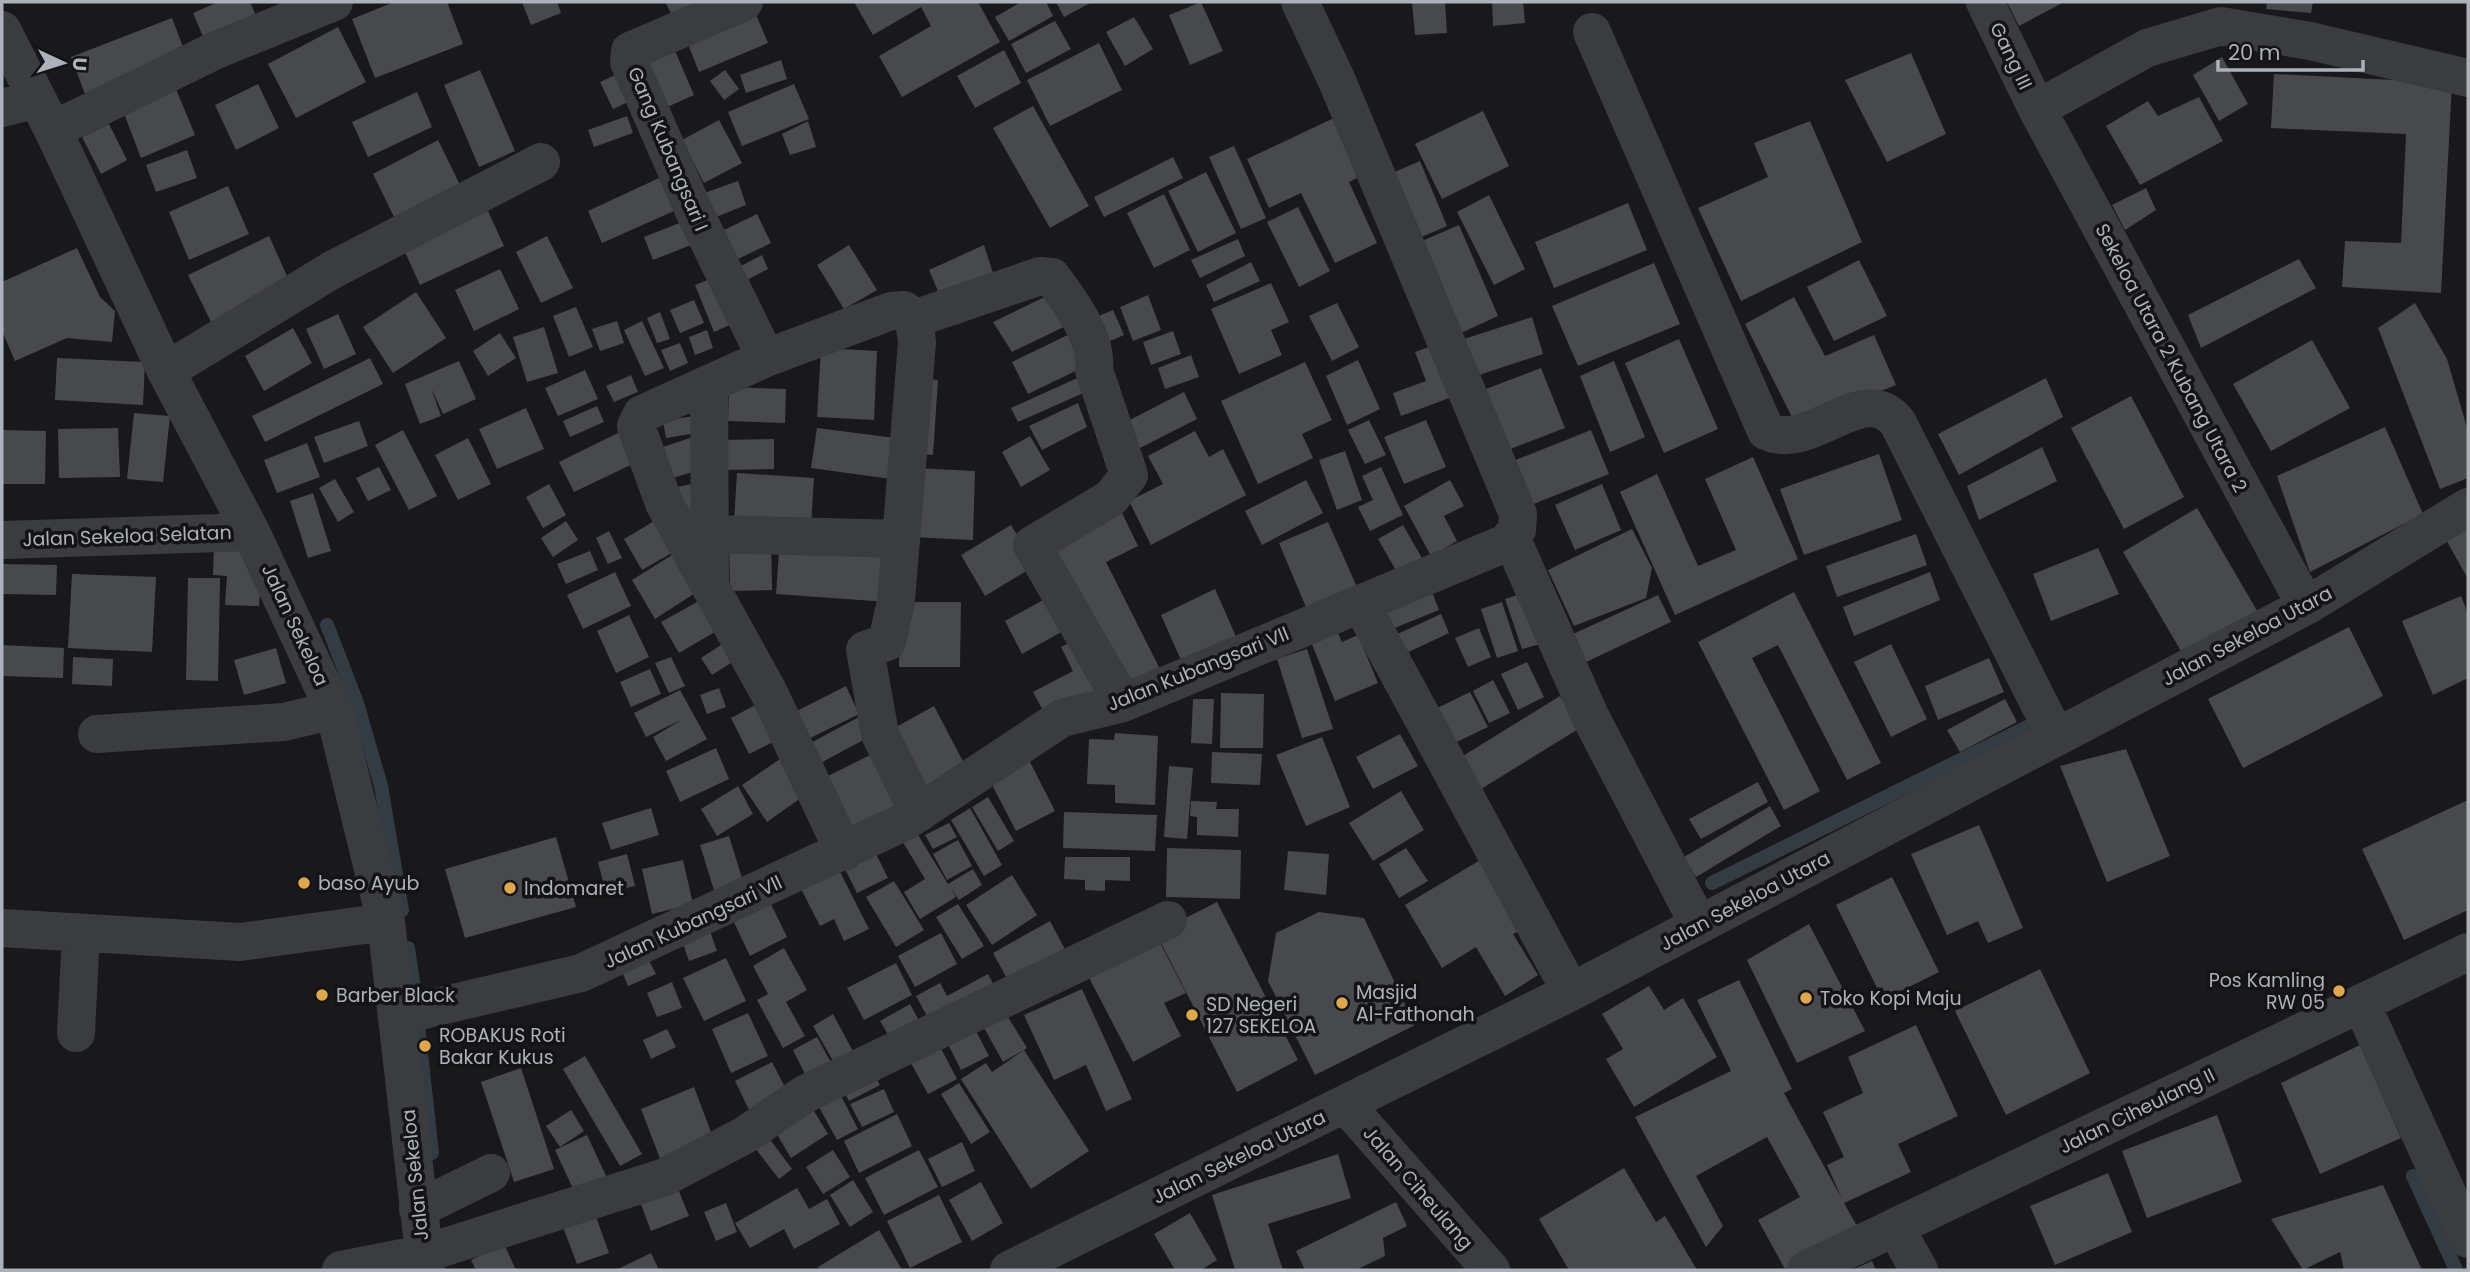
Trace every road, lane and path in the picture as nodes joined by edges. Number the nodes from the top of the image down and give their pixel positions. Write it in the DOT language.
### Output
graph roads {
  1 [pos="20,2"];
  2 [pos="334,2"];
  3 [pos="744,2"];
  4 [pos="1300,2"];
  5 [pos="1985,2"];
  6 [pos="2,28"];
  7 [pos="1592,32"];
  8 [pos="2468,78"];
  9 [pos="2037,109"];
  10 [pos="31,112"];
  11 [pos="541,162"];
  12 [pos="914,319"];
  13 [pos="766,358"];
  14 [pos="166,371"];
  15 [pos="709,385"];
  16 [pos="2468,507"];
  17 [pos="251,532"];
  18 [pos="712,534"];
  19 [pos="1511,537"];
  20 [pos="2,540"];
  21 [pos="901,540"];
  22 [pos="710,583"];
  23 [pos="1361,604"];
  24 [pos="2306,606"];
  25 [pos="1122,703"];
  26 [pos="334,710"];
  27 [pos="97,734"];
  28 [pos="2056,737"];
  29 [pos="919,813"];
  30 [pos="844,852"];
  31 [pos="1168,920"];
  32 [pos="386,922"];
  33 [pos="1699,925"];
  34 [pos="2,928"];
  35 [pos="81,942"];
  36 [pos="2,946"];
  37 [pos="2468,952"];
  38 [pos="1571,992"];
  39 [pos="2361,1003"];
  40 [pos="398,1016"];
  41 [pos="76,1033"];
  42 [pos="1346,1105"];
  43 [pos="491,1173"];
  44 [pos="418,1209"];
  45 [pos="1895,1227"];
  46 [pos="2468,1240"];
  47 [pos="425,1262"];
  48 [pos="341,1270"];
  49 [pos="1009,1270"];
  50 [pos="1491,1270"];
  51 [pos="1806,1270"];
  52 [pos="1919,1270"];
  1 -- 6 [label="street"];
  2 -- 10 [label="street"];
  3 -- 13 [label="street, Gang Kubangsari I"];
  4 -- 19 [label="street"];
  5 -- 9 [label="street, Gang III"];
  6 -- 10 [label="street, Jalan Sekeloa"];
  7 -- 28 [label="street"];
  8 -- 9 [label="street"];
  9 -- 24 [label="street, Sekeloa Utara 2 Kubang Utara 2"];
  10 -- 14 [label="street, Jalan Sekeloa"];
  11 -- 14 [label="street"];
  12 -- 13 [label="street"];
  12 -- 21 [label="street"];
  12 -- 25 [label="street"];
  13 -- 15 [label="street"];
  14 -- 17 [label="street, Jalan Sekeloa"];
  15 -- 18 [label="street"];
  15 -- 22 [label="street"];
  16 -- 24 [label="street, Jalan Sekeloa Utara"];
  17 -- 20 [label="street, Jalan Sekeloa Selatan"];
  17 -- 26 [label="street, Jalan Sekeloa"];
  18 -- 21 [label="street"];
  18 -- 22 [label="street"];
  19 -- 23 [label="street, Jalan Kubangsari Vll"];
  19 -- 33 [label="street"];
  21 -- 29 [label="street"];
  22 -- 30 [label="street"];
  23 -- 25 [label="street, Jalan Kubangsari Vll"];
  23 -- 38 [label="street"];
  24 -- 28 [label="street, Jalan Sekeloa Utara"];
  25 -- 29 [label="street, Jalan Kubangsari Vll"];
  26 -- 27 [label="street"];
  26 -- 32 [label="street, Jalan Sekeloa"];
  28 -- 33 [label="street, Jalan Sekeloa Utara"];
  29 -- 30 [label="street, Jalan Kubangsari Vll"];
  30 -- 40 [label="street, Jalan Kubangsari Vll"];
  31 -- 47 [label="street"];
  32 -- 35 [label="street"];
  32 -- 40 [label="street, Jalan Sekeloa"];
  33 -- 38 [label="street, Jalan Sekeloa Utara"];
  34 -- 35 [label="street"];
  35 -- 36 [label="street"];
  35 -- 41 [label="street"];
  37 -- 39 [label="street, Jalan Ciheulang II"];
  38 -- 42 [label="street, Jalan Sekeloa Utara"];
  39 -- 45 [label="street, Jalan Ciheulang II"];
  39 -- 46 [label="street"];
  40 -- 44 [label="street, Jalan Sekeloa"];
  42 -- 49 [label="street, Jalan Sekeloa Utara"];
  42 -- 50 [label="street, Jalan Ciheulang"];
  43 -- 44 [label="street"];
  44 -- 47 [label="street, Jalan Sekeloa"];
  45 -- 51 [label="street, Jalan Ciheulang II"];
  45 -- 52 [label="street"];
  47 -- 48 [label="street"];
}
